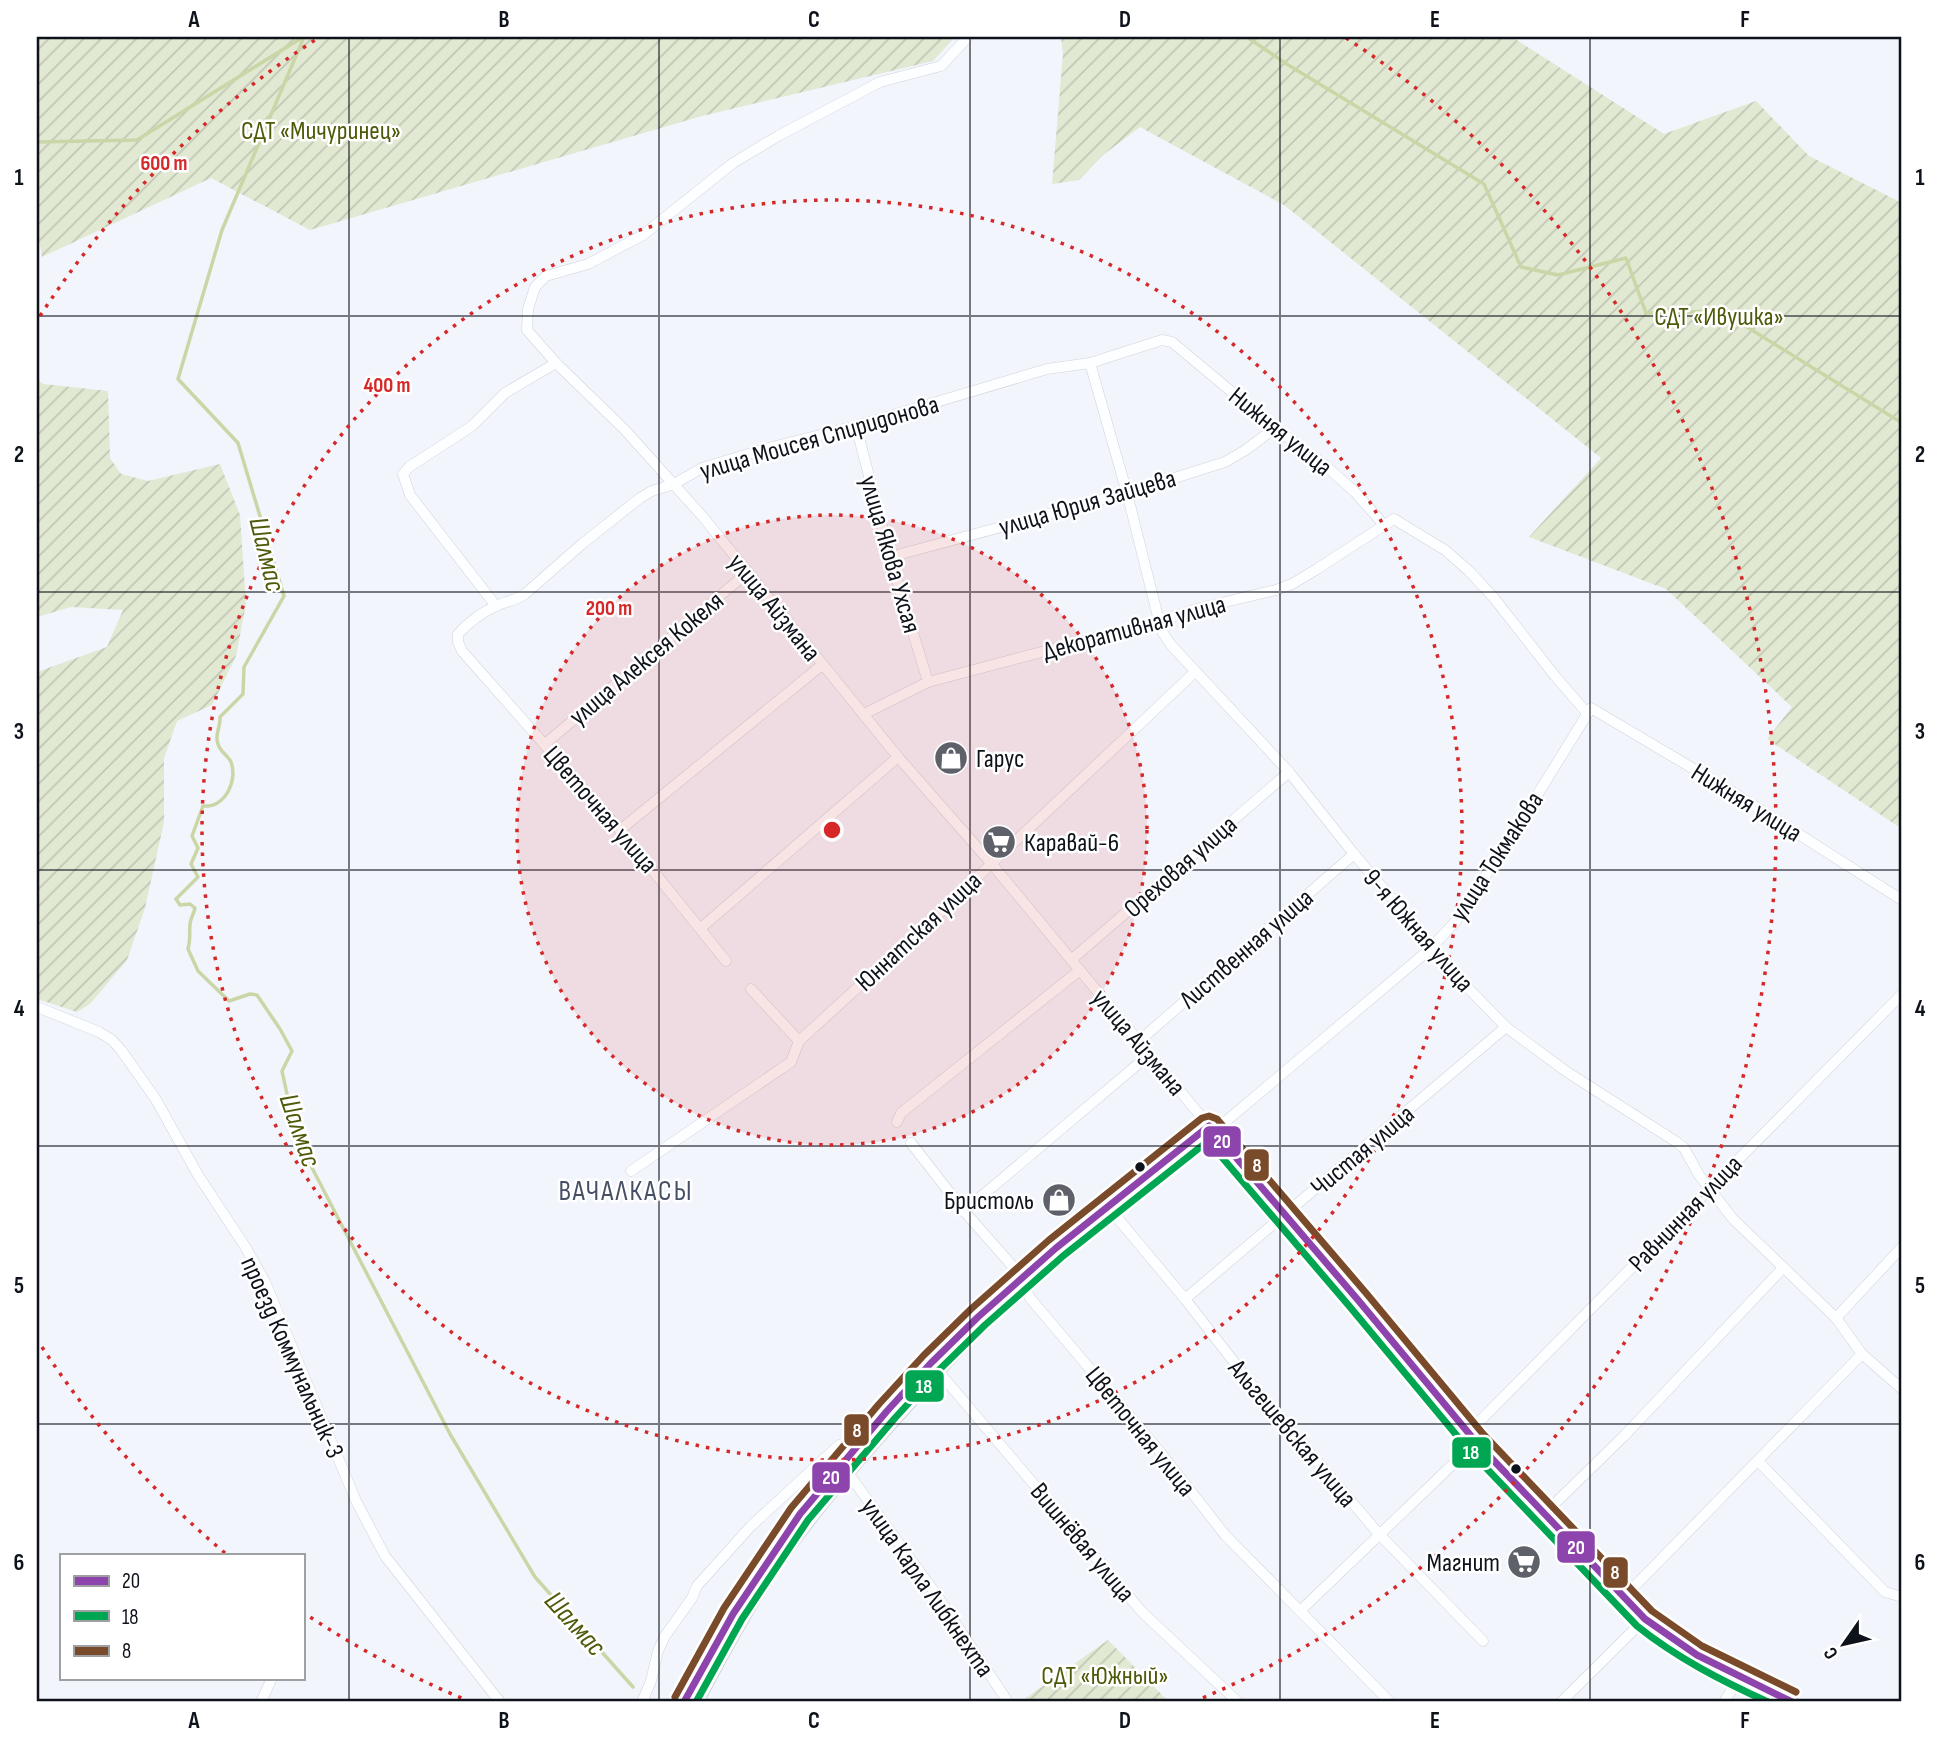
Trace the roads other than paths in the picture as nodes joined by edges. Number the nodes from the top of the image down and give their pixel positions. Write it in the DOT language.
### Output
graph roads {
  1 [pos="968,37"];
  2 [pos="1172,342"];
  3 [pos="556,363"];
  4 [pos="1090,363"];
  5 [pos="856,426"];
  6 [pos="1275,428"];
  7 [pos="674,484"];
  8 [pos="1127,493"];
  9 [pos="1389,522"];
  10 [pos="890,557"];
  11 [pos="748,572"];
  12 [pos="496,606"];
  13 [pos="1159,621"];
  14 [pos="473,661"];
  15 [pos="822,665"];
  16 [pos="1195,672"];
  17 [pos="928,682"];
  18 [pos="1589,710"];
  19 [pos="864,714"];
  20 [pos="545,744"];
  21 [pos="898,757"];
  22 [pos="1289,772"];
  23 [pos="620,830"];
  24 [pos="1353,854"];
  25 [pos="991,863"];
  26 [pos="1902,900"];
  27 [pos="701,928"];
  28 [pos="1430,949"];
  29 [pos="1071,960"];
  30 [pos="726,961"];
  31 [pos="1080,970"];
  32 [pos="751,989"];
  33 [pos="1902,994"];
  34 [pos="37,1007"];
  35 [pos="1506,1027"];
  36 [pos="799,1041"];
  37 [pos="1139,1041"];
  38 [pos="1150,1054"];
  39 [pos="897,1122"];
  40 [pos="1215,1127"];
  41 [pos="911,1143"];
  42 [pos="631,1171"];
  43 [pos="1709,1188"];
  44 [pos="964,1211"];
  45 [pos="1114,1214"];
  46 [pos="1285,1216"];
  47 [pos="1902,1247"];
  48 [pos="1783,1269"];
  49 [pos="1023,1284"];
  50 [pos="1185,1299"];
  51 [pos="1836,1318"];
  52 [pos="1862,1354"];
  53 [pos="938,1371"];
  54 [pos="1902,1389"];
  55 [pos="1472,1438"];
  56 [pos="848,1454"];
  57 [pos="1758,1461"];
  58 [pos="843,1470"];
  59 [pos="1544,1514"];
  60 [pos="1378,1534"];
  61 [pos="1624,1597"];
  62 [pos="1902,1597"];
  63 [pos="1300,1611"];
  64 [pos="1644,1619"];
  65 [pos="1483,1641"];
  66 [pos="1740,1677"];
  67 [pos="271,1680"];
  68 [pos="261,1702"];
  69 [pos="500,1702"];
  70 [pos="642,1702"];
  71 [pos="684,1702"];
  72 [pos="697,1702"];
  73 [pos="1008,1702"];
  74 [pos="1238,1702"];
  75 [pos="1391,1702"];
  76 [pos="1561,1702"];
  77 [pos="1724,1702"];
  78 [pos="1792,1702"];
  1 -- 3 [label="street, улица Айзмана"];
  2 -- 4 [label="street, улица Моисея Спиридонова"];
  2 -- 6 [label="street, Нижняя улица"];
  3 -- 7 [label="street, улица Айзмана"];
  3 -- 12 [label="street"];
  4 -- 5 [label="street, улица Моисея Спиридонова"];
  4 -- 8 [label="street, 9-я Южная улица"];
  5 -- 7 [label="street, улица Моисея Спиридонова"];
  5 -- 10 [label="street, улица Якова Ухсая"];
  6 -- 8 [label="street, улица Юрия Зайцева"];
  6 -- 9 [label="street, Нижняя улица"];
  7 -- 11 [label="street, улица Айзмана"];
  7 -- 12 [label="street, улица Моисея Спиридонова"];
  8 -- 10 [label="street, улица Юрия Зайцева"];
  8 -- 13 [label="street, 9-я Южная улица"];
  9 -- 13 [label="street, Декоративная улица"];
  9 -- 18 [label="street, Нижняя улица"];
  10 -- 17 [label="street, улица Якова Ухсая"];
  11 -- 15 [label="street, улица Айзмана"];
  11 -- 20 [label="street, улица Алексея Кокеля"];
  12 -- 14 [label="street, улица Моисея Спиридонова"];
  13 -- 16 [label="street, 9-я Южная улица"];
  13 -- 17 [label="street, Декоративная улица"];
  14 -- 20 [label="street, Цветочная улица"];
  15 -- 19 [label="street, улица Айзмана"];
  15 -- 23 [label="street"];
  16 -- 22 [label="street, 9-я Южная улица"];
  16 -- 25 [label="street, Юннатская улица"];
  17 -- 19 [label="street, Декоративная улица"];
  18 -- 26 [label="street, Нижняя улица"];
  18 -- 28 [label="street, улица Токмакова"];
  19 -- 21 [label="street, улица Айзмана"];
  20 -- 23 [label="street, Цветочная улица"];
  21 -- 25 [label="street, улица Айзмана"];
  21 -- 27 [label="street"];
  22 -- 24 [label="street, 9-я Южная улица"];
  22 -- 29 [label="street, Ореховая улица"];
  23 -- 27 [label="street, Цветочная улица"];
  24 -- 28 [label="street, 9-я Южная улица"];
  24 -- 37 [label="street, Лиственная улица"];
  25 -- 29 [label="street, улица Айзмана"];
  25 -- 36 [label="street, Юннатская улица"];
  27 -- 30 [label="street, Цветочная улица"];
  28 -- 35 [label="street, 9-я Южная улица"];
  28 -- 40 [label="street, улица Токмакова"];
  29 -- 31 [label="street, улица Айзмана"];
  31 -- 37 [label="street, улица Айзмана"];
  31 -- 39 [label="street"];
  32 -- 36 [label="street"];
  33 -- 43 [label="street, Равнинная улица"];
  34 -- 69 [label="street, проезд Коммунальник-3"];
  35 -- 43 [label="street, 9-я Южная улица"];
  35 -- 46 [label="street, Чистая улица"];
  36 -- 42 [label="street, Юннатская улица"];
  37 -- 38 [label="street, улица Айзмана"];
  38 -- 40 [label="street, улица Айзмана"];
  38 -- 44 [label="street"];
  40 -- 45 [label="street"];
  40 -- 46 [label="street, улица Айзмана"];
  40 -- 49 [label="street"];
  41 -- 44 [label="street, Цветочная улица"];
  43 -- 48 [label="street, 9-я Южная улица"];
  43 -- 55 [label="street, Равнинная улица"];
  44 -- 49 [label="street, Цветочная улица"];
  45 -- 49 [label="street"];
  45 -- 50 [label="street, Альгешевская улица"];
  46 -- 50 [label="street, Чистая улица"];
  46 -- 55 [label="street, улица Айзмана"];
  47 -- 51 [label="street"];
  48 -- 51 [label="street, 9-я Южная улица"];
  48 -- 59 [label="street"];
  49 -- 53 [label="street"];
  49 -- 56 [label="street"];
  49 -- 63 [label="street, Цветочная улица"];
  50 -- 60 [label="street, Альгешевская улица"];
  51 -- 52 [label="street, 9-я Южная улица"];
  52 -- 54 [label="street, 9-я Южная улица"];
  52 -- 57 [label="street"];
  53 -- 56 [label="street"];
  53 -- 74 [label="street, Вишнёвая улица"];
  55 -- 59 [label="street, улица Айзмана"];
  55 -- 60 [label="street, Равнинная улица"];
  56 -- 58 [label="street"];
  56 -- 70 [label="street"];
  57 -- 61 [label="street"];
  57 -- 62 [label="street"];
  58 -- 71 [label="street"];
  58 -- 72 [label="street"];
  58 -- 73 [label="street, улица Карла Либкнехта"];
  59 -- 61 [label="street, улица Айзмана"];
  60 -- 63 [label="street, Равнинная улица"];
  60 -- 65 [label="street, Альгешевская улица"];
  61 -- 64 [label="street, улица Айзмана"];
  63 -- 75 [label="street, Цветочная улица"];
  64 -- 66 [label="street, улица Айзмана"];
  64 -- 76 [label="street"];
  66 -- 77 [label="street"];
  66 -- 78 [label="street, улица Айзмана"];
  67 -- 68 [label="street"];
}
